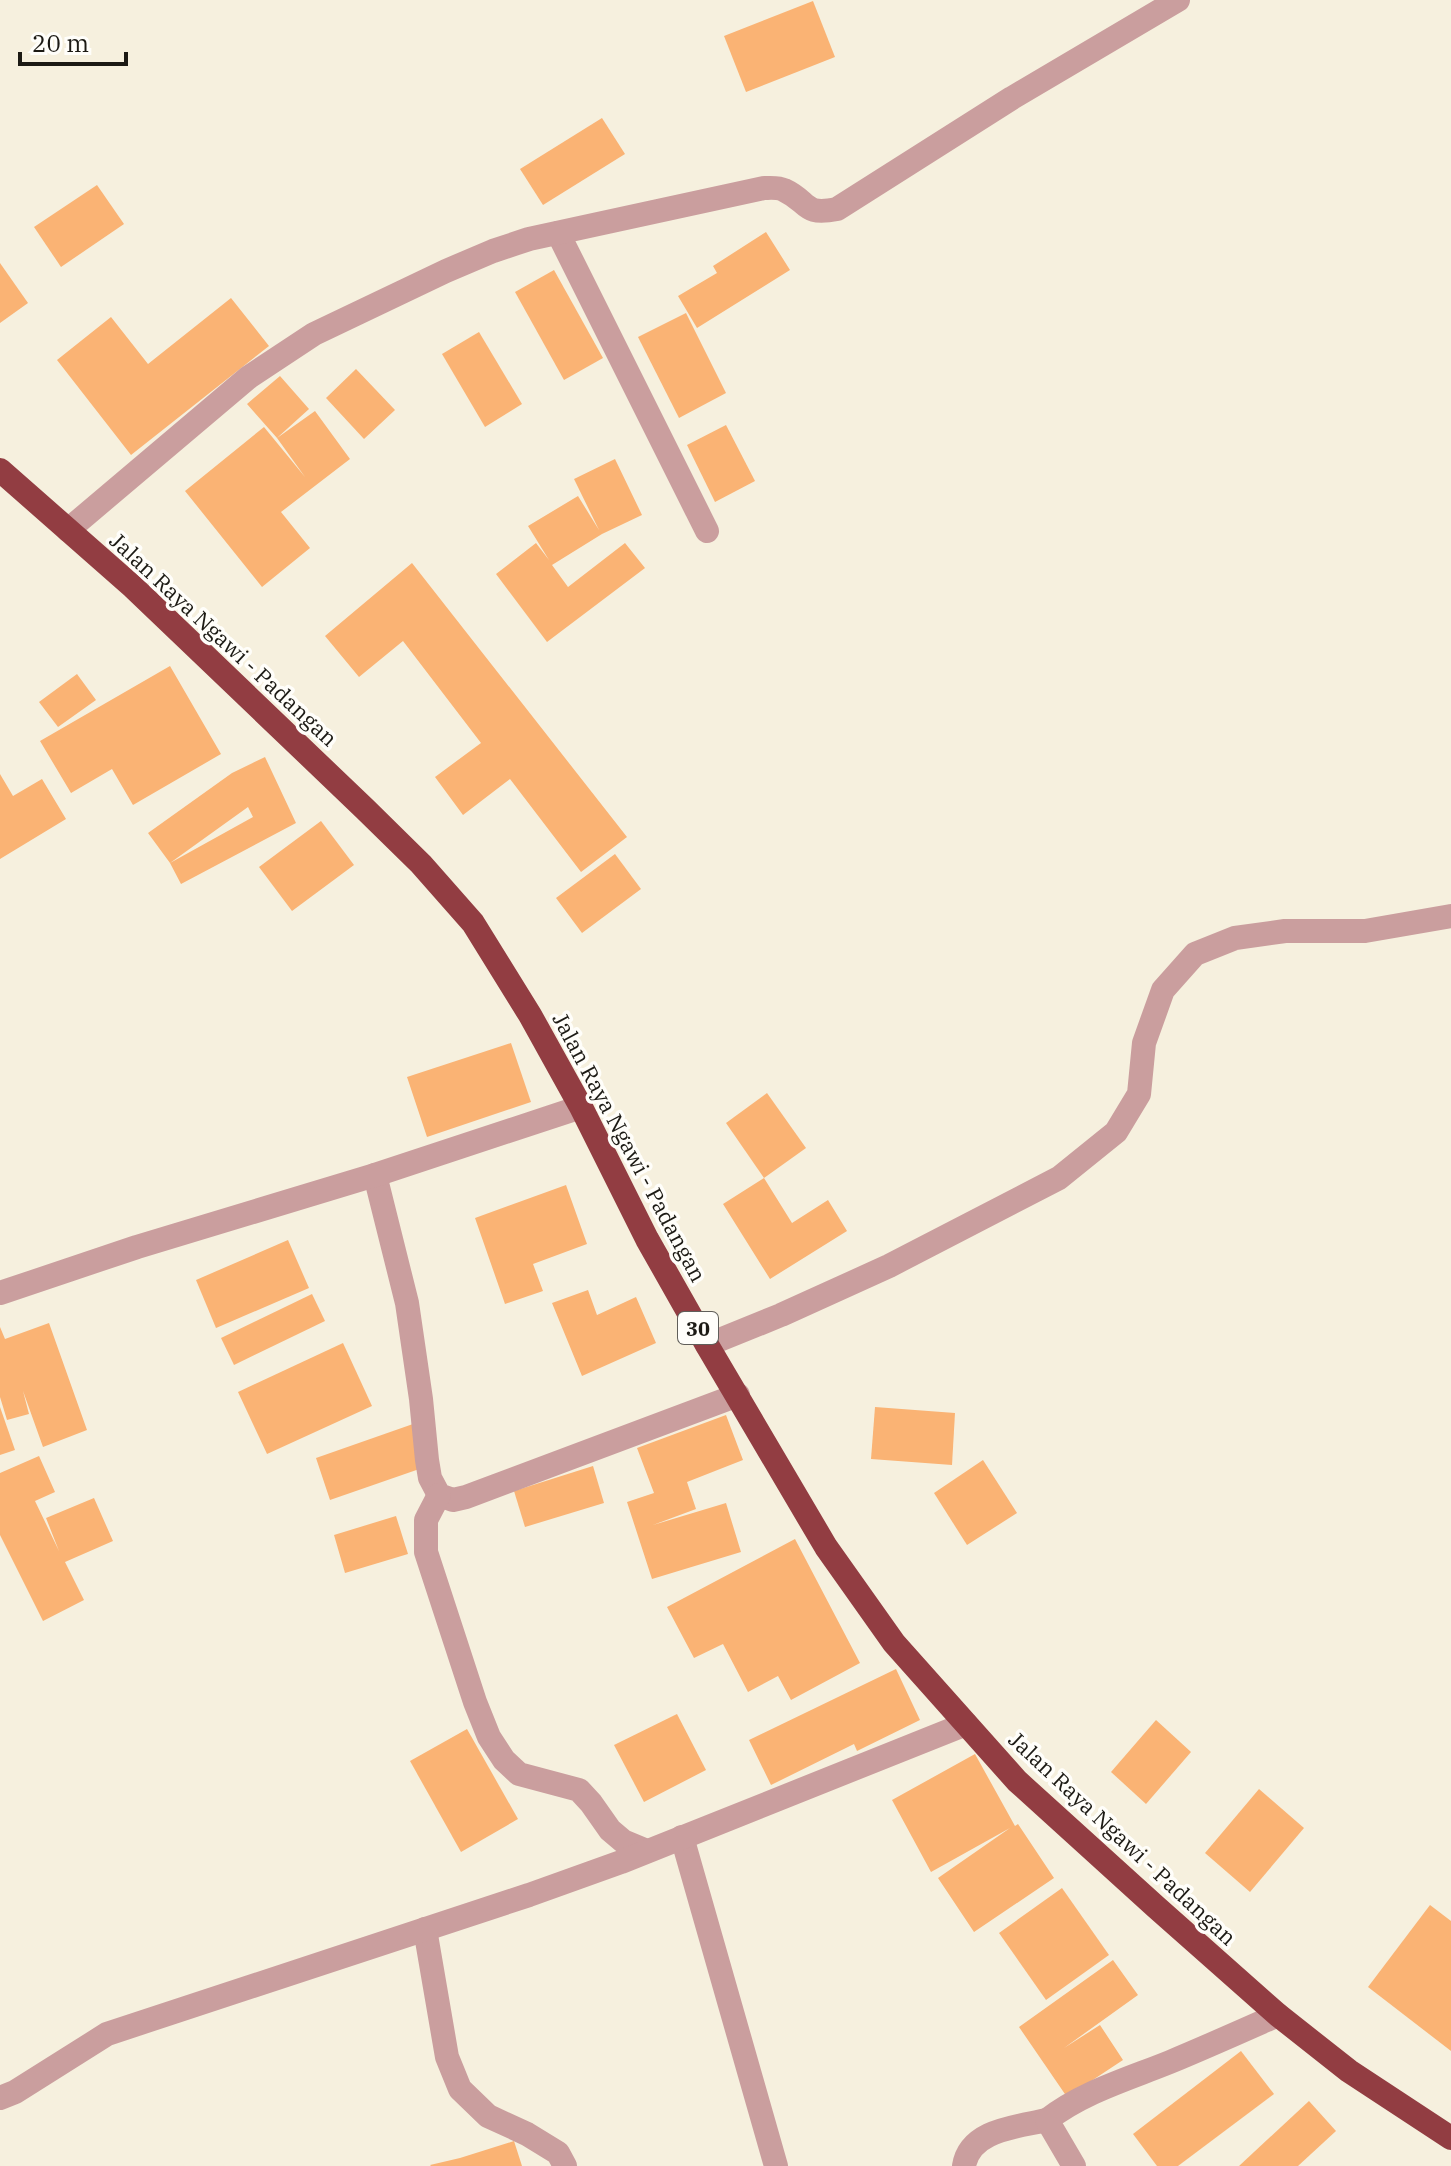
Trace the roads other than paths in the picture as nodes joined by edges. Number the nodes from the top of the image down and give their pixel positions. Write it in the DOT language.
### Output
graph roads {
  1 [pos="1178,0"];
  2 [pos="558,233"];
  3 [pos="0,470"];
  4 [pos="68,530"];
  5 [pos="707,531"];
  6 [pos="1451,916"];
  7 [pos="581,1107"];
  8 [pos="375,1175"];
  9 [pos="0,1293"];
  10 [pos="707,1345"];
  11 [pos="738,1395"];
  12 [pos="439,1495"];
  13 [pos="966,1724"];
  14 [pos="682,1837"];
  15 [pos="647,1851"];
  16 [pos="425,1929"];
  17 [pos="1278,2015"];
  18 [pos="0,2098"];
  19 [pos="1047,2120"];
  20 [pos="1451,2138"];
  21 [pos="565,2166"];
  22 [pos="776,2166"];
  23 [pos="964,2166"];
  24 [pos="1074,2166"];
  1 -- 2 [label="street"];
  2 -- 4 [label="street"];
  2 -- 5 [label="street"];
  3 -- 4 [label="highway, Jalan Raya Ngawi - Padangan / 30"];
  4 -- 7 [label="highway, Jalan Raya Ngawi - Padangan / 30"];
  6 -- 10 [label="street"];
  7 -- 8 [label="street"];
  7 -- 10 [label="highway, Jalan Raya Ngawi - Padangan / 30"];
  8 -- 9 [label="street"];
  8 -- 12 [label="street"];
  10 -- 11 [label="highway, Jalan Raya Ngawi - Padangan / 30"];
  11 -- 12 [label="street"];
  11 -- 13 [label="highway, Jalan Raya Ngawi - Padangan / 30"];
  12 -- 15 [label="street"];
  13 -- 14 [label="street"];
  13 -- 17 [label="highway, Jalan Raya Ngawi - Padangan / 30"];
  14 -- 15 [label="street"];
  14 -- 22 [label="street"];
  15 -- 16 [label="street"];
  16 -- 18 [label="street"];
  16 -- 21 [label="street"];
  17 -- 19 [label="street"];
  17 -- 20 [label="highway, Jalan Raya Ngawi - Padangan / 30"];
  19 -- 23 [label="street"];
  19 -- 24 [label="street"];
}
